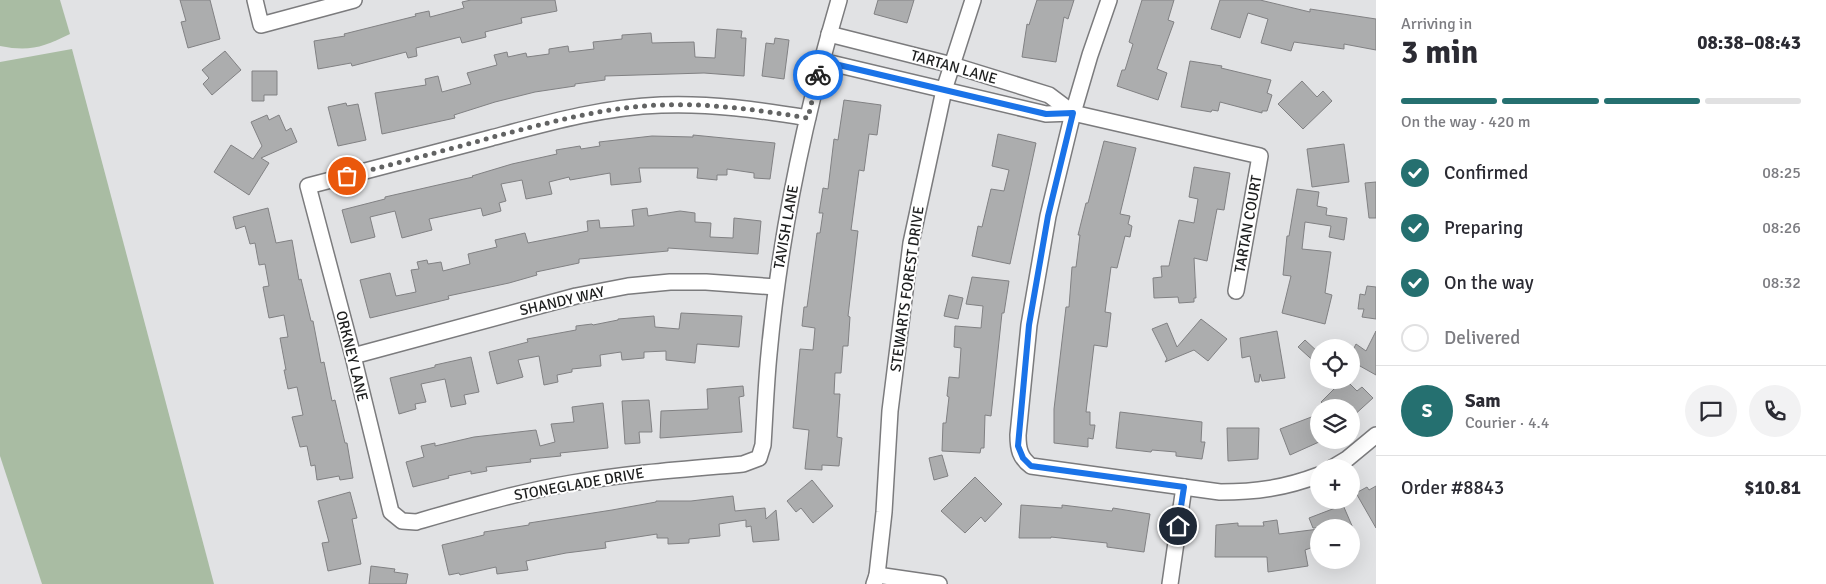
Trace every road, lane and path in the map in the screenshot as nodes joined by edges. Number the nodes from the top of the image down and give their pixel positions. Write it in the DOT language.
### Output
graph roads {
  1 [pos="255,0"];
  2 [pos="354,0"];
  3 [pos="839,0"];
  4 [pos="973,0"];
  5 [pos="1110,0"];
  6 [pos="829,34"];
  7 [pos="822,61"];
  8 [pos="952,65"];
  9 [pos="944,90"];
  10 [pos="1073,113"];
  11 [pos="808,118"];
  12 [pos="1260,156"];
  13 [pos="776,287"];
  14 [pos="1236,291"];
  15 [pos="353,356"];
  16 [pos="1376,435"];
  17 [pos="759,458"];
  18 [pos="1347,459"];
  19 [pos="1310,478"];
  20 [pos="1184,487"];
  21 [pos="402,521"];
  22 [pos="876,580"];
  23 [pos="939,584"];
  24 [pos="1170,584"];
  1 -- 2 [label="street"];
  3 -- 6 [label="street, TAVISH LANE"];
  4 -- 8 [label="street, STEWARTS FOREST DRIVE"];
  5 -- 10 [label="street"];
  6 -- 7 [label="street, TAVISH LANE"];
  6 -- 8 [label="street, TARTAN LANE"];
  7 -- 9 [label="street, TARTAN LANE"];
  7 -- 11 [label="street, TAVISH LANE"];
  8 -- 9 [label="street, STEWARTS FOREST DRIVE"];
  8 -- 10 [label="street, TARTAN LANE"];
  9 -- 10 [label="street, TARTAN LANE"];
  9 -- 22 [label="street, STEWARTS FOREST DRIVE"];
  10 -- 12 [label="street, TARTAN LANE"];
  10 -- 20 [label="street"];
  11 -- 13 [label="street, TAVISH LANE"];
  11 -- 15 [label="street, ORKNEY LANE"];
  12 -- 14 [label="street, TARTAN COURT"];
  13 -- 15 [label="street, SHANDY WAY"];
  13 -- 17 [label="street, TAVISH LANE"];
  15 -- 21 [label="street, ORKNEY LANE"];
  16 -- 18 [label="street"];
  17 -- 21 [label="street, STONEGLADE DRIVE"];
  19 -- 20 [label="street"];
  20 -- 24 [label="street"];
  22 -- 23 [label="street"];
}
